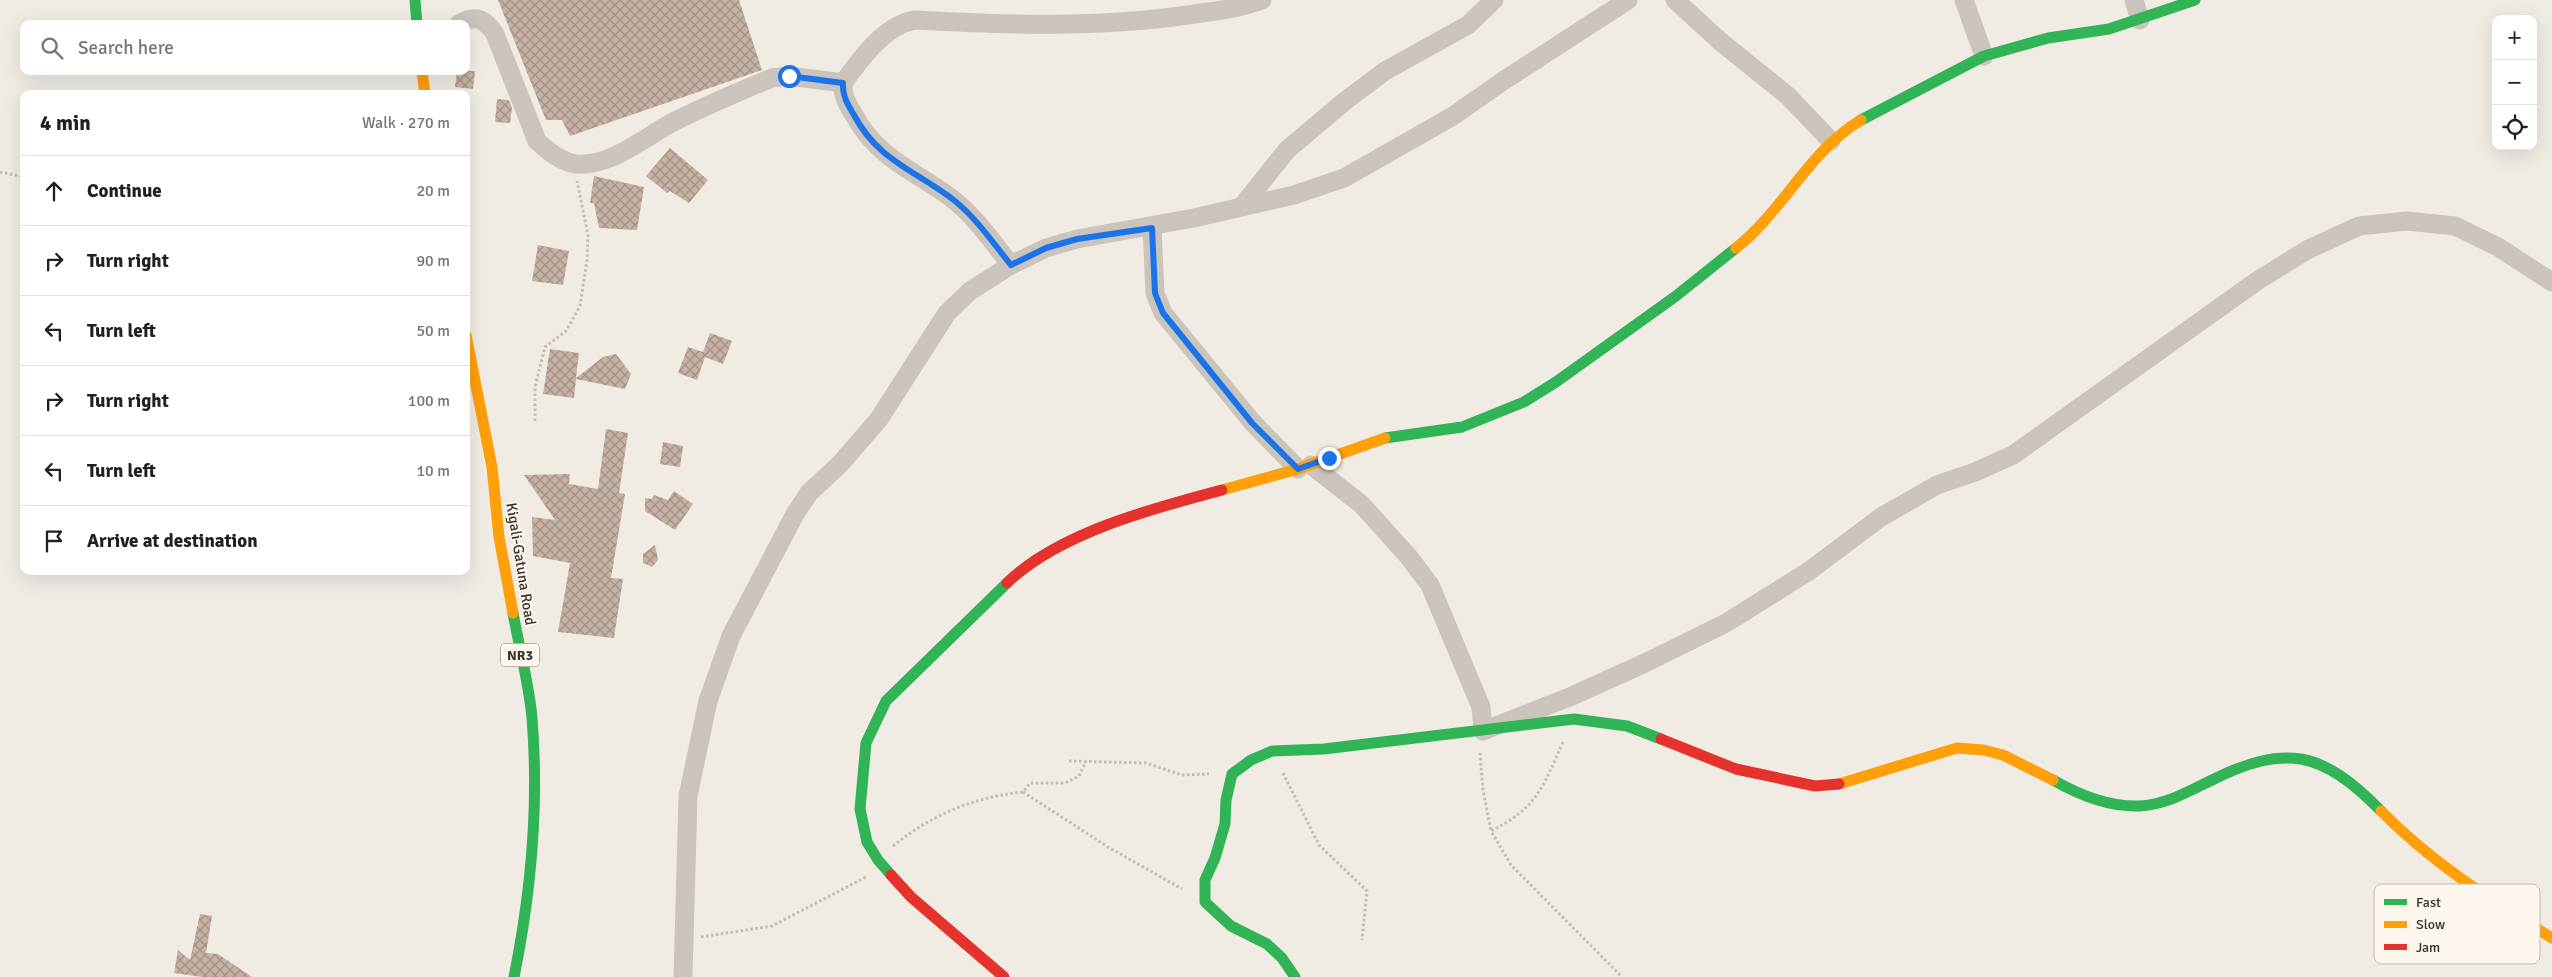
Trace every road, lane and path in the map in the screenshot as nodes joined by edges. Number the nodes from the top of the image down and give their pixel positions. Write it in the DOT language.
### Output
graph roads {
  1 [pos="415,0"];
  2 [pos="1262,0"];
  3 [pos="1494,0"];
  4 [pos="1628,0"];
  5 [pos="1675,0"];
  6 [pos="1964,0"];
  7 [pos="2134,0"];
  8 [pos="2195,0"];
  9 [pos="417,20"];
  10 [pos="468,20"];
  11 [pos="2140,20"];
  12 [pos="1984,56"];
  13 [pos="843,83"];
  14 [pos="1832,141"];
  15 [pos="575,164"];
  16 [pos="0,172"];
  17 [pos="20,177"];
  18 [pos="1243,205"];
  19 [pos="1152,228"];
  20 [pos="1011,265"];
  21 [pos="2552,282"];
  22 [pos="470,355"];
  23 [pos="535,421"];
  24 [pos="1304,467"];
  25 [pos="1574,719"];
  26 [pos="1483,731"];
  27 [pos="1272,751"];
  28 [pos="1069,761"];
  29 [pos="1086,761"];
  30 [pos="1232,774"];
  31 [pos="1023,792"];
  32 [pos="1491,831"];
  33 [pos="880,862"];
  34 [pos="2469,884"];
  35 [pos="1205,902"];
  36 [pos="2540,930"];
  37 [pos="683,938"];
  38 [pos="2552,938"];
  39 [pos="1362,940"];
  40 [pos="514,977"];
  41 [pos="682,977"];
  42 [pos="1004,977"];
  43 [pos="1295,977"];
  44 [pos="1622,977"];
  1 -- 9 [label="main road"];
  2 -- 13 [label="street"];
  3 -- 18 [label="street"];
  4 -- 18 [label="street"];
  5 -- 14 [label="street"];
  6 -- 12 [label="street"];
  7 -- 11 [label="street"];
  8 -- 11 [label="main road"];
  10 -- 15 [label="street"];
  11 -- 12 [label="main road"];
  12 -- 14 [label="main road"];
  13 -- 15 [label="street"];
  13 -- 20 [label="street"];
  14 -- 24 [label="main road"];
  15 -- 23 [label="path"];
  16 -- 17 [label="path"];
  18 -- 19 [label="street"];
  19 -- 20 [label="street"];
  19 -- 24 [label="street"];
  20 -- 37 [label="street"];
  21 -- 26 [label="street"];
  22 -- 40 [label="main road, Kigali-Gatuna Road / NR3"];
  24 -- 26 [label="street"];
  24 -- 33 [label="main road"];
  25 -- 26 [label="main road"];
  25 -- 32 [label="path"];
  25 -- 34 [label="main road"];
  26 -- 27 [label="main road"];
  26 -- 32 [label="path"];
  27 -- 30 [label="main road"];
  27 -- 39 [label="path"];
  28 -- 29 [label="path"];
  29 -- 30 [label="path"];
  29 -- 31 [label="path"];
  30 -- 35 [label="main road"];
  31 -- 33 [label="path"];
  31 -- 35 [label="path"];
  32 -- 44 [label="path"];
  33 -- 37 [label="path"];
  33 -- 42 [label="main road"];
  35 -- 43 [label="main road"];
  36 -- 38 [label="main road"];
  37 -- 41 [label="street"];
}
